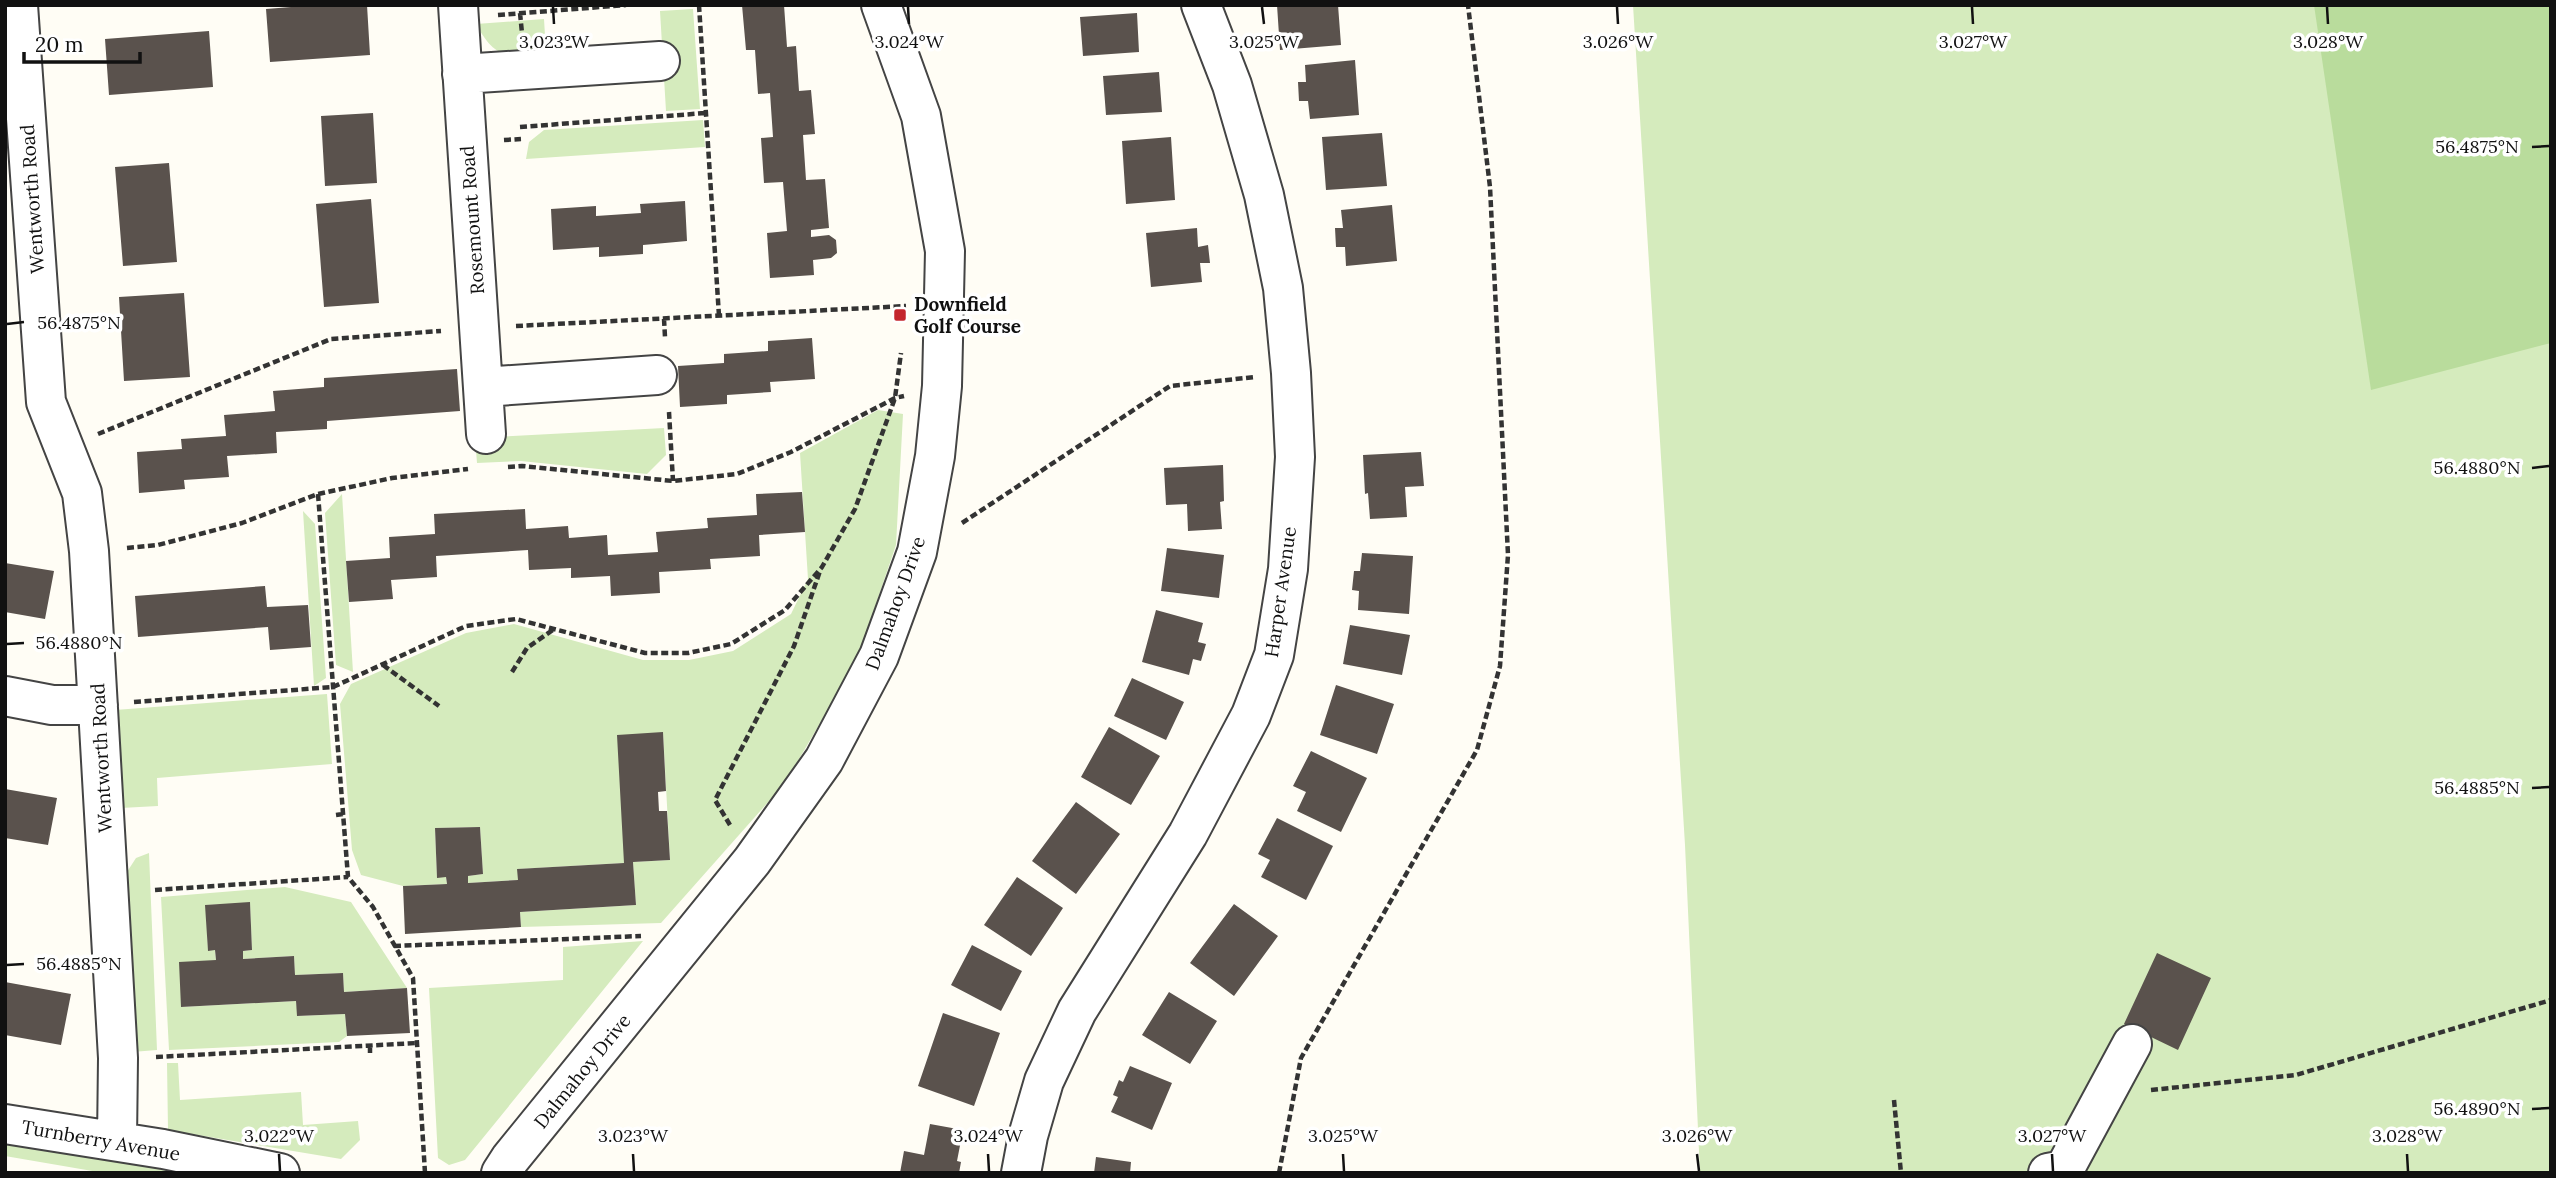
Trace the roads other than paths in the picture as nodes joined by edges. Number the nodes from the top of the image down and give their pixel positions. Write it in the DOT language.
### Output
graph roads {
  1 [pos="18,5"];
  2 [pos="881,5"];
  3 [pos="1201,5"];
  4 [pos="458,12"];
  5 [pos="660,61"];
  6 [pos="462,74"];
  7 [pos="657,375"];
  8 [pos="483,387"];
  9 [pos="491,451"];
  10 [pos="5,696"];
  11 [pos="98,705"];
  12 [pos="2132,1044"];
  13 [pos="5,1124"];
  14 [pos="117,1141"];
  15 [pos="280,1173"];
  16 [pos="501,1173"];
  17 [pos="1021,1173"];
  18 [pos="2048,1173"];
  1 -- 11 [label="street, Wentworth Road"];
  2 -- 16 [label="street, Dalmahoy Drive"];
  3 -- 17 [label="street, Harper Avenue"];
  4 -- 6 [label="street, Rosemount Road"];
  5 -- 6 [label="street"];
  6 -- 8 [label="street, Rosemount Road"];
  7 -- 8 [label="street"];
  8 -- 9 [label="street, Rosemount Road"];
  10 -- 11 [label="street"];
  11 -- 14 [label="street, Wentworth Road"];
  12 -- 18 [label="street"];
  13 -- 14 [label="street, Turnberry Avenue"];
  14 -- 15 [label="street, Turnberry Avenue"];
}
